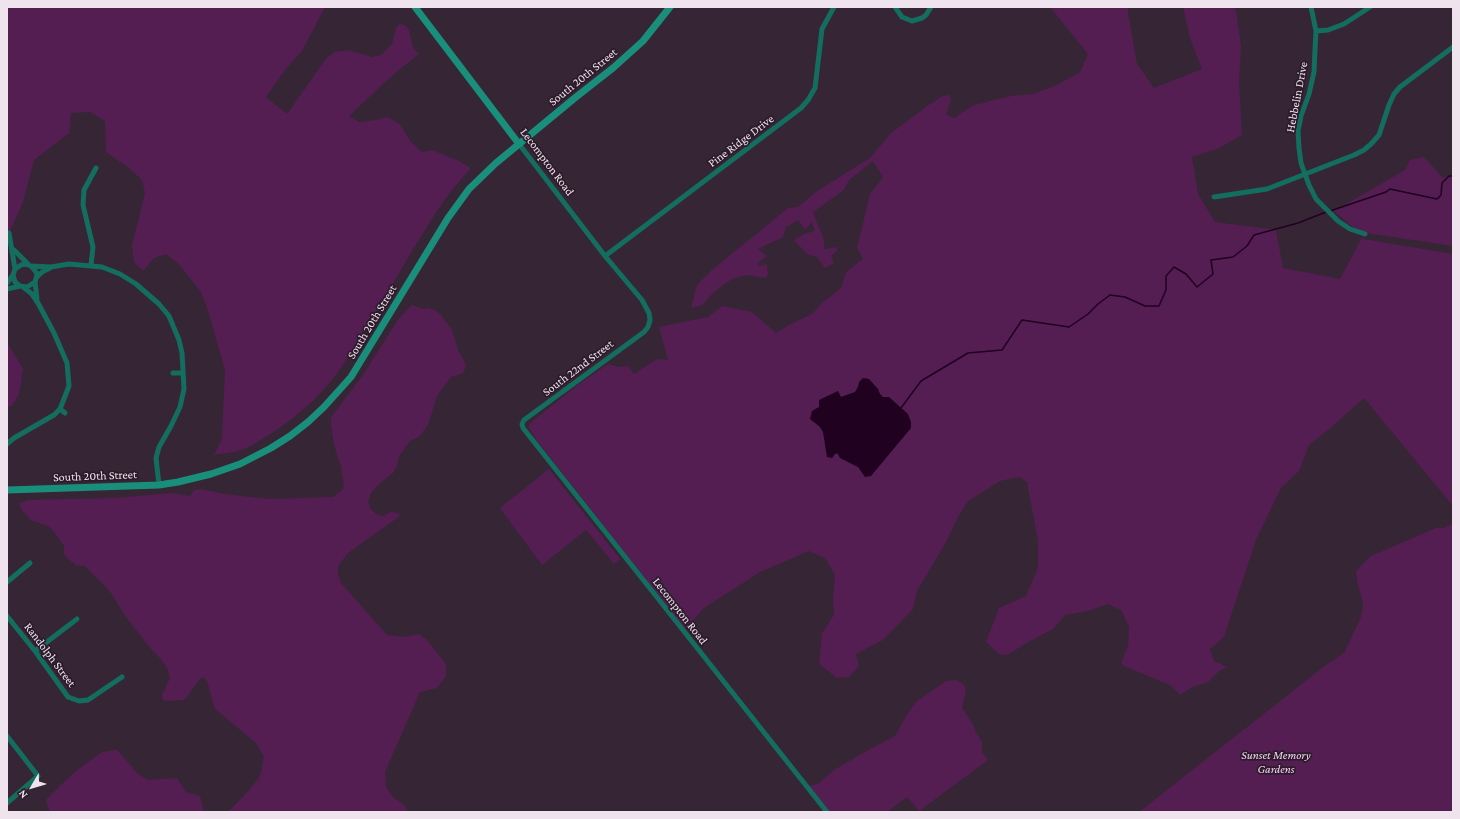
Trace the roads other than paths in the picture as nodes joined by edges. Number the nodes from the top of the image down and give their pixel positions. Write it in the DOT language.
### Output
graph roads {
  1 [pos="415,7"];
  2 [pos="670,7"];
  3 [pos="834,7"];
  4 [pos="895,7"];
  5 [pos="930,7"];
  6 [pos="1311,7"];
  7 [pos="1370,7"];
  8 [pos="1316,31"];
  9 [pos="1453,47"];
  10 [pos="519,144"];
  11 [pos="96,168"];
  12 [pos="1304,175"];
  13 [pos="1214,197"];
  14 [pos="9,233"];
  15 [pos="1364,234"];
  16 [pos="12,248"];
  17 [pos="605,256"];
  18 [pos="30,265"];
  19 [pos="91,266"];
  20 [pos="51,267"];
  21 [pos="16,269"];
  22 [pos="13,275"];
  23 [pos="36,280"];
  24 [pos="7,282"];
  25 [pos="22,287"];
  26 [pos="7,289"];
  27 [pos="38,303"];
  28 [pos="644,332"];
  29 [pos="173,373"];
  30 [pos="183,373"];
  31 [pos="60,408"];
  32 [pos="65,413"];
  33 [pos="524,420"];
  34 [pos="7,444"];
  35 [pos="159,485"];
  36 [pos="7,490"];
  37 [pos="30,563"];
  38 [pos="7,582"];
  39 [pos="7,616"];
  40 [pos="77,619"];
  41 [pos="35,651"];
  42 [pos="122,677"];
  43 [pos="7,736"];
  44 [pos="7,803"];
  45 [pos="827,812"];
  1 -- 10 [label="main road, Lecompton Road"];
  2 -- 10 [label="main road, South 20th Street"];
  3 -- 17 [label="street, Pine Ridge Drive"];
  4 -- 5 [label="street"];
  6 -- 8 [label="street, Hebbelin Drive"];
  7 -- 8 [label="street"];
  8 -- 12 [label="street, Hebbelin Drive"];
  9 -- 12 [label="street"];
  10 -- 17 [label="street, Lecompton Road"];
  10 -- 35 [label="main road, South 20th Street"];
  11 -- 19 [label="street"];
  12 -- 13 [label="street"];
  12 -- 15 [label="street, Hebbelin Drive"];
  14 -- 16 [label="street"];
  16 -- 18 [label="street"];
  16 -- 21 [label="street"];
  17 -- 28 [label="street, Lecompton Road"];
  18 -- 20 [label="street"];
  18 -- 21 [label="street"];
  18 -- 23 [label="street"];
  19 -- 20 [label="street"];
  19 -- 30 [label="street"];
  20 -- 23 [label="street"];
  21 -- 22 [label="street"];
  22 -- 24 [label="street"];
  22 -- 25 [label="street"];
  23 -- 25 [label="street"];
  23 -- 27 [label="street"];
  25 -- 26 [label="street"];
  25 -- 27 [label="street"];
  27 -- 31 [label="street"];
  28 -- 33 [label="street, South 22nd Street"];
  29 -- 30 [label="street"];
  30 -- 35 [label="street"];
  31 -- 32 [label="street"];
  31 -- 34 [label="street"];
  33 -- 45 [label="street, Lecompton Road"];
  35 -- 36 [label="main road, South 20th Street"];
  37 -- 38 [label="street"];
  39 -- 41 [label="street, Randolph Street"];
  40 -- 41 [label="street"];
  41 -- 42 [label="street, Randolph Street"];
  43 -- 44 [label="street"];
}
